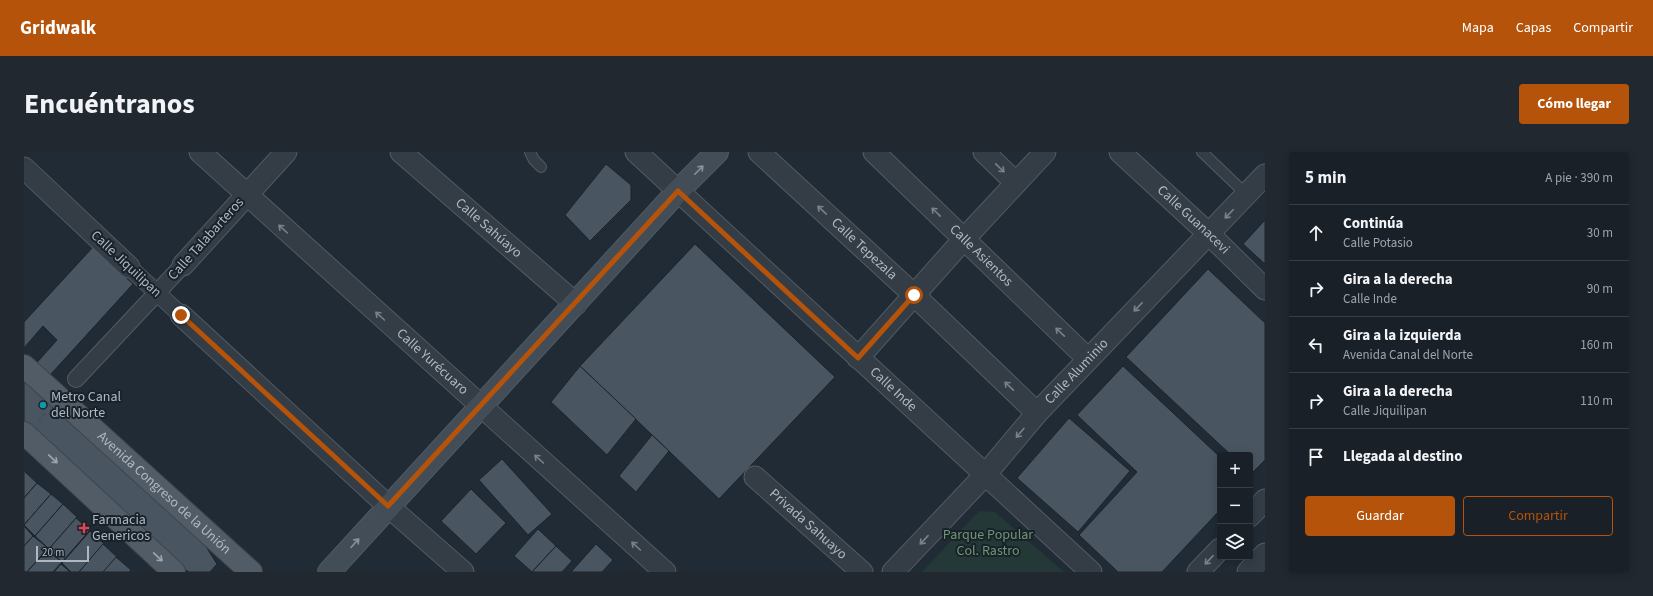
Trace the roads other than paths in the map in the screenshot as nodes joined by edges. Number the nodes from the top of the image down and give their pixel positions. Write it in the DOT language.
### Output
graph roads {
  1 [pos="200,152"];
  2 [pos="286,152"];
  3 [pos="401,152"];
  4 [pos="530,152"];
  5 [pos="636,152"];
  6 [pos="717,152"];
  7 [pos="759,152"];
  8 [pos="874,152"];
  9 [pos="984,152"];
  10 [pos="1045,152"];
  11 [pos="1120,152"];
  12 [pos="1202,152"];
  13 [pos="541,166"];
  14 [pos="24,168"];
  15 [pos="1265,176"];
  16 [pos="1016,183"];
  17 [pos="678,191"];
  18 [pos="1247,194"];
  19 [pos="246,196"];
  20 [pos="1209,234"];
  21 [pos="964,239"];
  22 [pos="183,265"];
  23 [pos="129,267"];
  24 [pos="1265,289"];
  25 [pos="157,293"];
  26 [pos="914,295"];
  27 [pos="576,304"];
  28 [pos="181,315"];
  29 [pos="858,358"];
  30 [pos="1088,359"];
  31 [pos="24,366"];
  32 [pos="76,379"];
  33 [pos="480,406"];
  34 [pos="1037,413"];
  35 [pos="24,434"];
  36 [pos="985,475"];
  37 [pos="755,476"];
  38 [pos="1265,500"];
  39 [pos="388,506"];
  40 [pos="1253,513"];
  41 [pos="1217,552"];
  42 [pos="1265,554"];
  43 [pos="174,572"];
  44 [pos="251,572"];
  45 [pos="329,572"];
  46 [pos="463,572"];
  47 [pos="665,572"];
  48 [pos="862,572"];
  49 [pos="893,572"];
  50 [pos="1091,572"];
  51 [pos="1198,572"];
  52 [pos="1248,572"];
  1 -- 19 [label="street, Calle Yurécuaro"];
  2 -- 19 [label="street, Calle Talabarteros"];
  3 -- 27 [label="street, Calle Sahúayo"];
  4 -- 13 [label="lane"];
  5 -- 17 [label="street, Calle Inde"];
  17 -- 6 [label="main road, one-way"];
  26 -- 7 [label="street, Calle Tepezala, one-way"];
  21 -- 8 [label="street, Calle Asientos, one-way"];
  9 -- 16 [label="street, one-way"];
  10 -- 16 [label="street"];
  11 -- 20 [label="street, Calle Guanacevi"];
  12 -- 18 [label="lane"];
  14 -- 23 [label="street, Calle Jiquilipan"];
  15 -- 18 [label="street, Calle Aluminio"];
  16 -- 21 [label="street"];
  17 -- 27 [label="main road"];
  17 -- 29 [label="street, Calle Inde"];
  18 -- 20 [label="street, Calle Aluminio, one-way"];
  19 -- 22 [label="street, Calle Talabarteros"];
  33 -- 19 [label="street, Calle Yurécuaro, one-way"];
  20 -- 24 [label="street, Calle Guanacevi"];
  20 -- 30 [label="street, Calle Aluminio, one-way"];
  21 -- 26 [label="street"];
  30 -- 21 [label="street, Calle Asientos, one-way"];
  22 -- 25 [label="street, Calle Talabarteros"];
  23 -- 25 [label="street, Calle Jiquilipan"];
  25 -- 28 [label="street, Calle Jiquilipan"];
  25 -- 32 [label="street, Calle Talabarteros"];
  26 -- 29 [label="street"];
  34 -- 26 [label="street, Calle Tepezala, one-way"];
  27 -- 33 [label="main road"];
  28 -- 39 [label="street, Calle Jiquilipan"];
  29 -- 36 [label="street, Calle Inde"];
  30 -- 34 [label="street, Calle Aluminio"];
  31 -- 44 [label="main road, Avenida Congreso de la Unión"];
  33 -- 39 [label="main road"];
  47 -- 33 [label="street, Calle Yurécuaro, one-way"];
  34 -- 36 [label="street, Calle Aluminio, one-way"];
  35 -- 43 [label="main road, one-way"];
  36 -- 49 [label="street, Calle Aluminio, one-way"];
  36 -- 50 [label="street, Calle Inde"];
  37 -- 48 [label="street, Privada Sahuayo"];
  38 -- 40 [label="street"];
  45 -- 39 [label="main road, one-way"];
  39 -- 46 [label="street, Calle Jiquilipan"];
  41 -- 51 [label="street, one-way"];
  42 -- 52 [label="street"];
}
